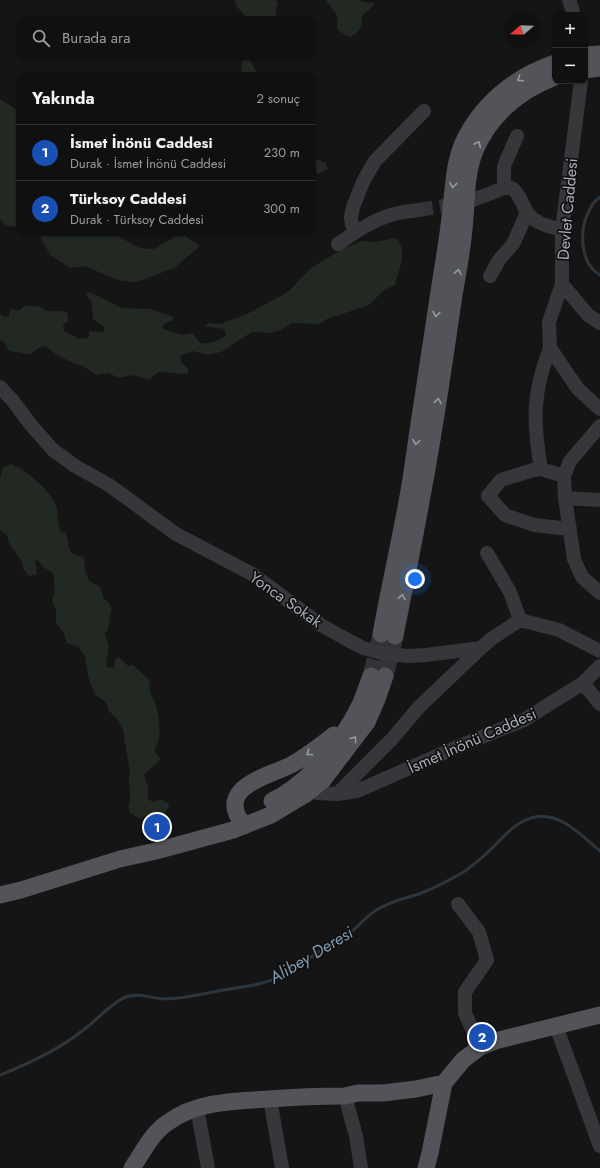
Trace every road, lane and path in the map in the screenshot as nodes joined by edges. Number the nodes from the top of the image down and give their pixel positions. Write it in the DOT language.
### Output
graph roads {
  1 [pos="569,0"];
  2 [pos="573,12"];
  3 [pos="589,56"];
  4 [pos="552,64"];
  5 [pos="600,68"];
  6 [pos="552,78"];
  7 [pos="581,84"];
  8 [pos="424,111"];
  9 [pos="517,136"];
  10 [pos="504,188"];
  11 [pos="473,200"];
  12 [pos="419,210"];
  13 [pos="527,213"];
  14 [pos="357,230"];
  15 [pos="562,230"];
  16 [pos="338,244"];
  17 [pos="490,276"];
  18 [pos="562,284"];
  19 [pos="600,323"];
  20 [pos="550,348"];
  21 [pos="0,387"];
  22 [pos="600,409"];
  23 [pos="600,426"];
  24 [pos="540,469"];
  25 [pos="564,476"];
  26 [pos="565,498"];
  27 [pos="600,500"];
  28 [pos="570,529"];
  29 [pos="487,553"];
  30 [pos="600,593"];
  31 [pos="520,620"];
  32 [pos="481,648"];
  33 [pos="600,651"];
  34 [pos="600,666"];
  35 [pos="583,683"];
  36 [pos="600,704"];
  37 [pos="351,720"];
  38 [pos="304,787"];
  39 [pos="338,794"];
  40 [pos="241,821"];
  41 [pos="0,896"];
  42 [pos="458,904"];
  43 [pos="600,1015"];
  44 [pos="556,1026"];
  45 [pos="480,1047"];
  46 [pos="444,1083"];
  47 [pos="345,1096"];
  48 [pos="270,1099"];
  49 [pos="197,1108"];
  50 [pos="600,1146"];
  51 [pos="133,1168"];
  52 [pos="208,1168"];
  53 [pos="282,1168"];
  54 [pos="361,1168"];
  55 [pos="426,1168"];
  1 -- 2 [label="street"];
  3 -- 5 [label="main road"];
  4 -- 6 [label="main road, one-way"];
  7 -- 15 [label="street, Devlet Caddesi"];
  8 -- 14 [label="street"];
  9 -- 10 [label="street"];
  10 -- 11 [label="street"];
  10 -- 13 [label="street"];
  12 -- 14 [label="street"];
  13 -- 15 [label="street"];
  13 -- 17 [label="street"];
  14 -- 16 [label="street"];
  15 -- 18 [label="street, Devlet Caddesi"];
  18 -- 19 [label="street, Devlet Caddesi"];
  18 -- 20 [label="street"];
  20 -- 22 [label="street"];
  20 -- 24 [label="street"];
  21 -- 32 [label="street, Yonca Sokak"];
  23 -- 25 [label="street"];
  24 -- 25 [label="street"];
  24 -- 28 [label="street"];
  25 -- 26 [label="street"];
  26 -- 27 [label="street"];
  26 -- 28 [label="street"];
  28 -- 30 [label="street"];
  29 -- 31 [label="street"];
  31 -- 32 [label="street"];
  31 -- 33 [label="street"];
  32 -- 39 [label="street"];
  34 -- 35 [label="street, İsmet İnönü Caddesi"];
  35 -- 36 [label="street"];
  35 -- 39 [label="street, İsmet İnönü Caddesi"];
  37 -- 38 [label="main road"];
  38 -- 37 [label="main road, one-way"];
  37 -- 40 [label="main road, one-way"];
  38 -- 39 [label="street, İsmet İnönü Caddesi"];
  38 -- 40 [label="main road"];
  40 -- 41 [label="main road"];
  42 -- 45 [label="street"];
  43 -- 44 [label="main road"];
  44 -- 45 [label="main road"];
  44 -- 50 [label="street"];
  45 -- 46 [label="main road"];
  46 -- 47 [label="main road"];
  46 -- 55 [label="main road"];
  47 -- 48 [label="main road"];
  47 -- 54 [label="street"];
  48 -- 49 [label="main road"];
  48 -- 53 [label="street"];
  49 -- 51 [label="main road"];
  49 -- 52 [label="street"];
}
